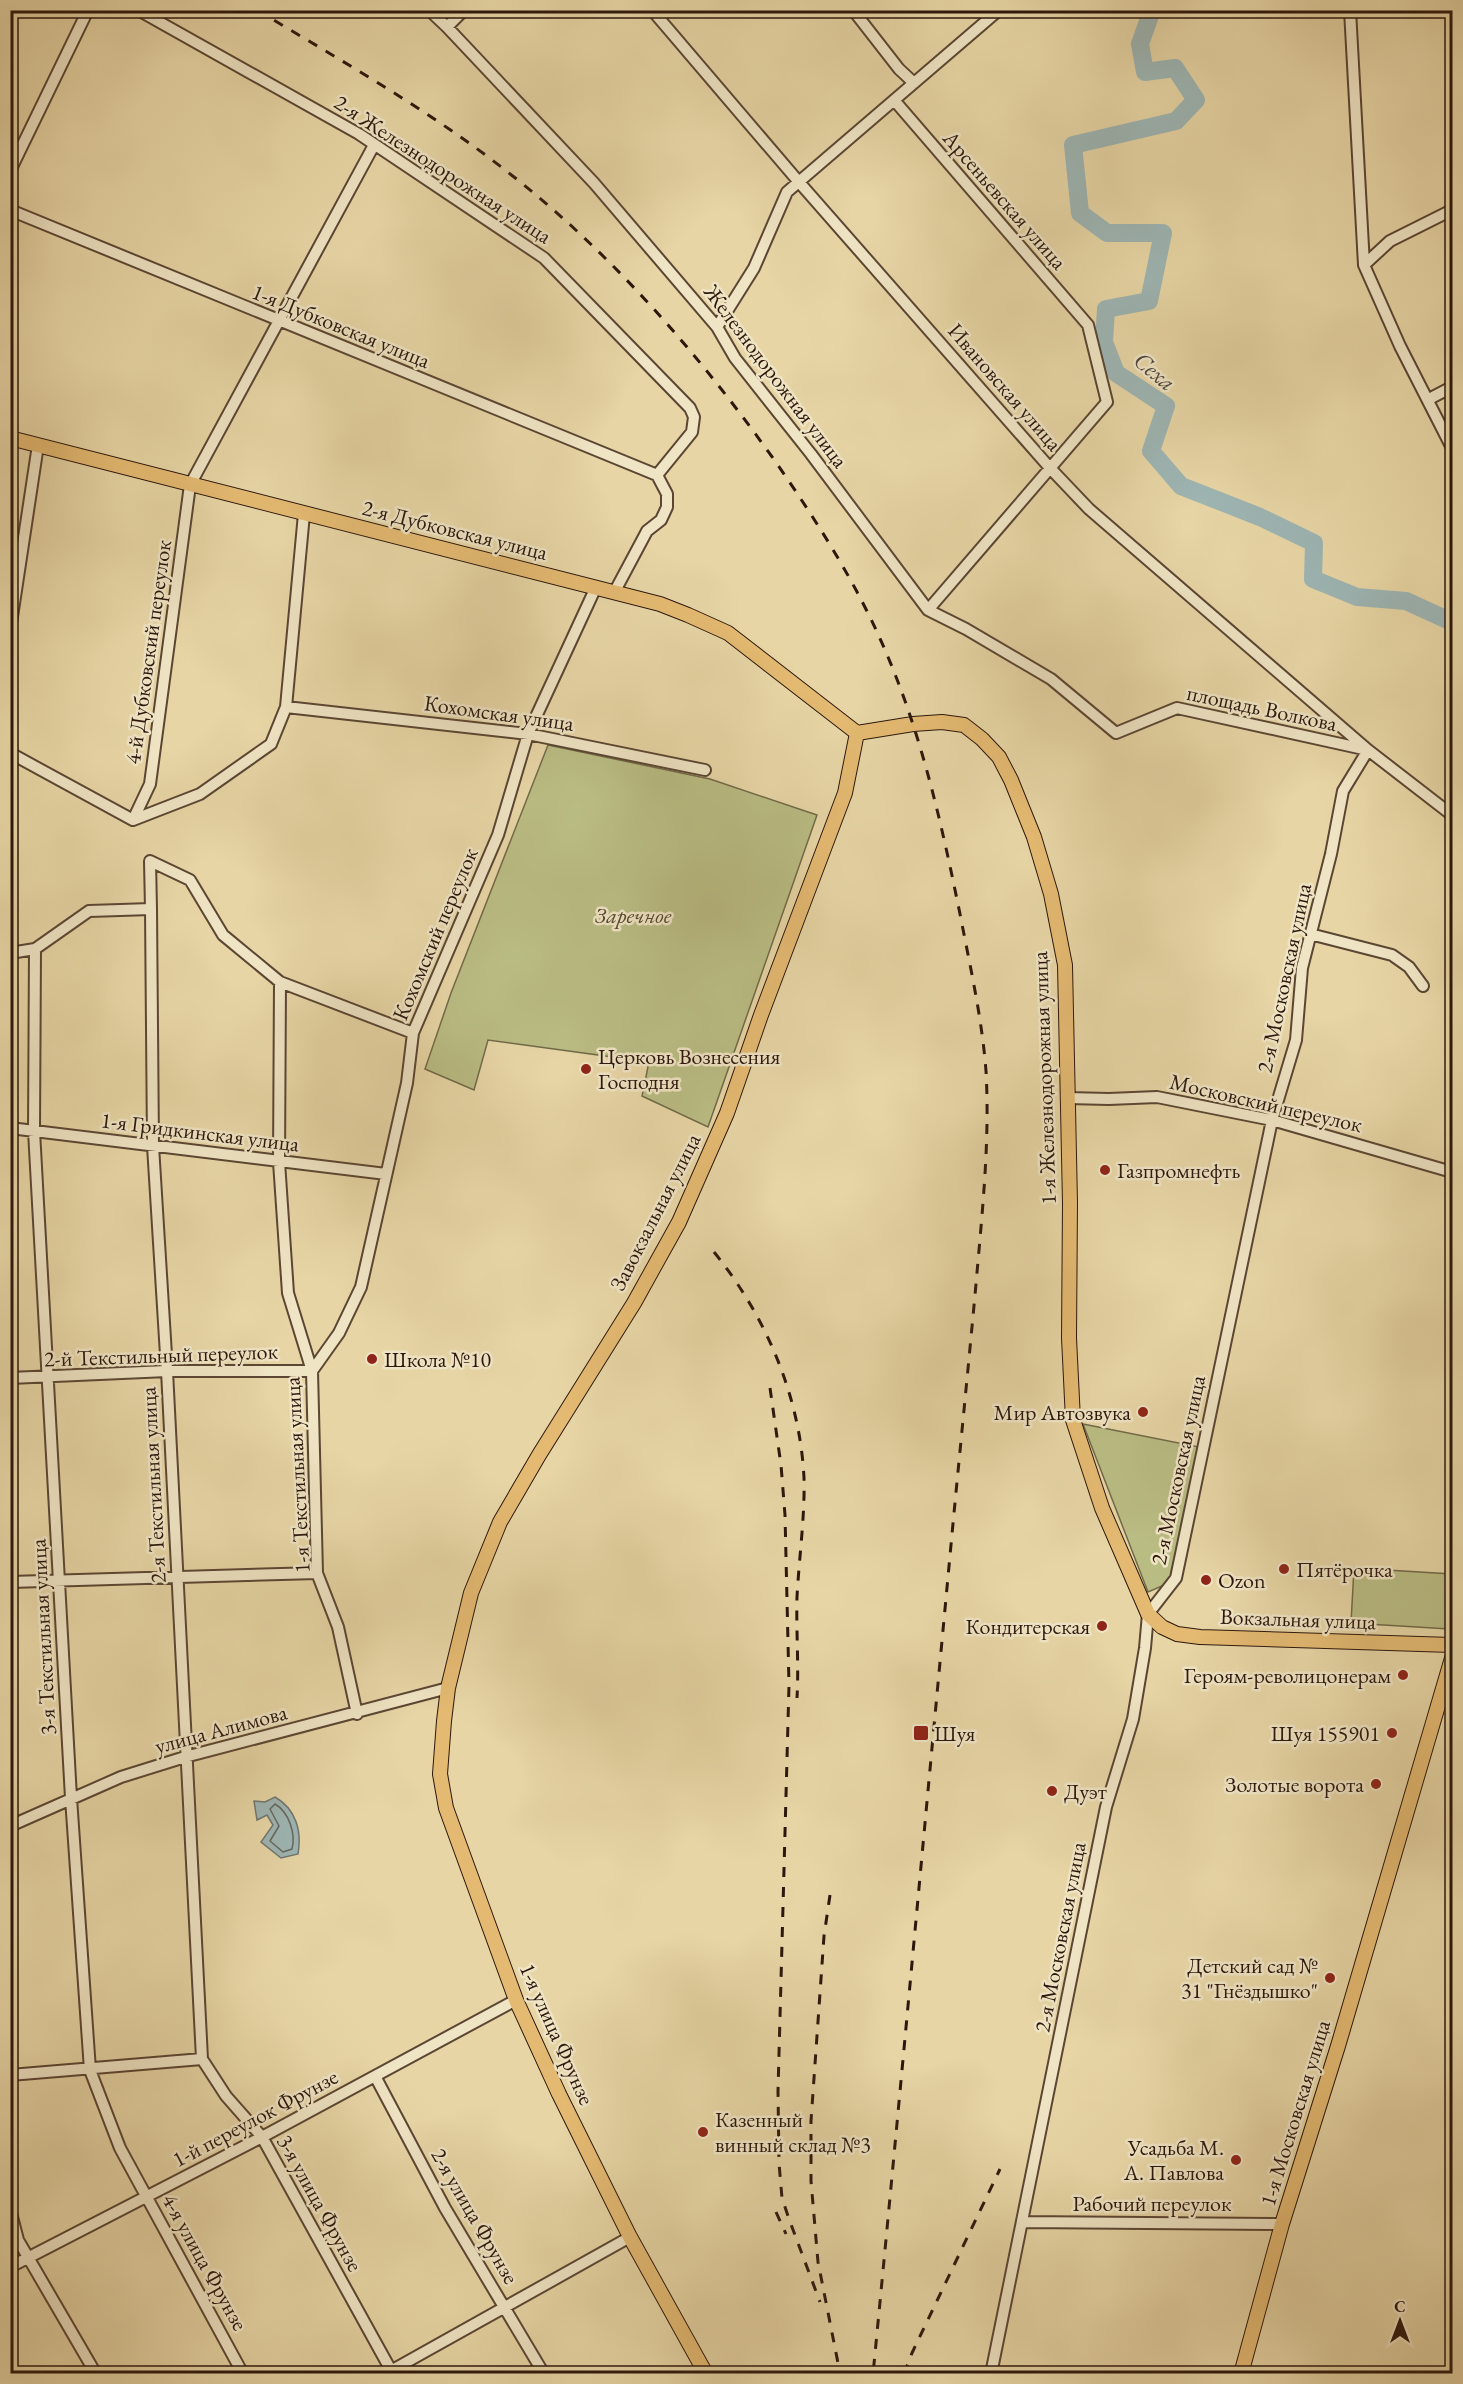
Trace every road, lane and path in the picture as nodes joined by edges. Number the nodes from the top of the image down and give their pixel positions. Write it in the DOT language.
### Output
graph roads {
  1 [pos="88,10"];
  2 [pos="138,10"];
  3 [pos="429,10"];
  4 [pos="464,10"];
  5 [pos="652,10"];
  6 [pos="853,10"];
  7 [pos="999,10"];
  8 [pos="1350,10"];
  9 [pos="447,27"];
  10 [pos="914,82"];
  11 [pos="894,100"];
  12 [pos="374,145"];
  13 [pos="10,171"];
  14 [pos="798,181"];
  15 [pos="10,210"];
  16 [pos="1452,210"];
  17 [pos="1364,265"];
  18 [pos="279,322"];
  19 [pos="717,327"];
  20 [pos="1452,387"];
  21 [pos="1429,399"];
  22 [pos="10,438"];
  23 [pos="38,445"];
  24 [pos="1452,448"];
  25 [pos="1050,468"];
  26 [pos="657,475"];
  27 [pos="190,485"];
  28 [pos="303,514"];
  29 [pos="596,587"];
  30 [pos="615,591"];
  31 [pos="928,610"];
  32 [pos="10,630"];
  33 [pos="285,707"];
  34 [pos="857,733"];
  35 [pos="1116,733"];
  36 [pos="528,734"];
  37 [pos="1368,750"];
  38 [pos="10,753"];
  39 [pos="705,770"];
  40 [pos="1452,815"];
  41 [pos="133,820"];
  42 [pos="151,909"];
  43 [pos="1310,934"];
  44 [pos="35,949"];
  45 [pos="10,953"];
  46 [pos="280,982"];
  47 [pos="1424,986"];
  48 [pos="413,1033"];
  49 [pos="1067,1098"];
  50 [pos="1272,1120"];
  51 [pos="10,1128"];
  52 [pos="34,1131"];
  53 [pos="153,1146"];
  54 [pos="279,1162"];
  55 [pos="1452,1172"];
  56 [pos="386,1174"];
  57 [pos="167,1371"];
  58 [pos="312,1371"];
  59 [pos="48,1377"];
  60 [pos="10,1378"];
  61 [pos="317,1573"];
  62 [pos="178,1579"];
  63 [pos="10,1582"];
  64 [pos="60,1582"];
  65 [pos="1148,1614"];
  66 [pos="1452,1645"];
  67 [pos="1452,1659"];
  68 [pos="448,1689"];
  69 [pos="357,1714"];
  70 [pos="185,1757"];
  71 [pos="71,1798"];
  72 [pos="10,1826"];
  73 [pos="516,2000"];
  74 [pos="202,2059"];
  75 [pos="90,2070"];
  76 [pos="10,2075"];
  77 [pos="375,2076"];
  78 [pos="262,2137"];
  79 [pos="147,2197"];
  80 [pos="10,2209"];
  81 [pos="1022,2222"];
  82 [pos="1282,2223"];
  83 [pos="630,2237"];
  84 [pos="28,2258"];
  85 [pos="10,2267"];
  86 [pos="506,2308"];
  87 [pos="390,2372"];
  88 [pos="96,2373"];
  89 [pos="243,2373"];
  90 [pos="544,2373"];
  91 [pos="706,2373"];
  92 [pos="991,2373"];
  93 [pos="1241,2373"];
  1 -- 13 [label="street"];
  2 -- 12 [label="street, 2-я Железнодорожная улица"];
  3 -- 9 [label="street, Железнодорожная улица"];
  4 -- 9 [label="street"];
  5 -- 14 [label="street, Ивановская улица"];
  6 -- 10 [label="street"];
  7 -- 10 [label="street"];
  8 -- 17 [label="street"];
  9 -- 19 [label="street, Железнодорожная улица"];
  10 -- 11 [label="street"];
  11 -- 14 [label="street"];
  11 -- 25 [label="street, Арсеньевская улица"];
  12 -- 18 [label="street"];
  12 -- 26 [label="street, 2-я Железнодорожная улица"];
  14 -- 19 [label="street"];
  14 -- 25 [label="street, Ивановская улица"];
  15 -- 18 [label="street, 1-я Дубковская улица"];
  16 -- 17 [label="street"];
  17 -- 21 [label="street"];
  18 -- 26 [label="street, 1-я Дубковская улица"];
  18 -- 27 [label="street"];
  19 -- 31 [label="street, Железнодорожная улица"];
  20 -- 21 [label="street"];
  21 -- 24 [label="street"];
  22 -- 23 [label="main road, 2-я Дубковская улица"];
  23 -- 27 [label="main road, 2-я Дубковская улица"];
  23 -- 32 [label="street"];
  25 -- 31 [label="street"];
  25 -- 37 [label="street, Ивановская улица"];
  26 -- 30 [label="street"];
  27 -- 28 [label="main road, 2-я Дубковская улица"];
  27 -- 41 [label="street, 4-й Дубковский переулок"];
  28 -- 29 [label="main road, 2-я Дубковская улица"];
  28 -- 33 [label="street"];
  29 -- 30 [label="main road, 2-я Дубковская улица"];
  29 -- 36 [label="street, Кохомский переулок"];
  30 -- 34 [label="main road, 2-я Дубковская улица"];
  31 -- 35 [label="street, Железнодорожная улица"];
  33 -- 36 [label="street, Кохомская улица"];
  33 -- 41 [label="street"];
  34 -- 49 [label="main road, 1-я Железнодорожная улица"];
  34 -- 68 [label="main road, Завокзальная улица"];
  35 -- 37 [label="street, площадь Волкова"];
  36 -- 39 [label="street, Кохомская улица"];
  36 -- 48 [label="street, Кохомский переулок"];
  37 -- 40 [label="street, Ивановская улица"];
  37 -- 43 [label="street, 2-я Московская улица"];
  38 -- 41 [label="street"];
  42 -- 44 [label="street"];
  42 -- 46 [label="street, 2-я Текстильная улица"];
  42 -- 53 [label="street, 2-я Текстильная улица"];
  43 -- 47 [label="street"];
  43 -- 50 [label="street, 2-я Московская улица"];
  44 -- 45 [label="street"];
  44 -- 52 [label="street, 3-я Текстильная улица"];
  46 -- 48 [label="street"];
  46 -- 54 [label="street, 1-я Текстильная улица"];
  48 -- 56 [label="street, Кохомский переулок"];
  49 -- 50 [label="street, Московский переулок"];
  49 -- 65 [label="main road, 1-я Железнодорожная улица"];
  50 -- 55 [label="street, Московский переулок"];
  50 -- 65 [label="street, 2-я Московская улица"];
  51 -- 52 [label="street, 1-я Гридкинская улица"];
  52 -- 53 [label="street, 1-я Гридкинская улица"];
  52 -- 59 [label="street, 3-я Текстильная улица"];
  53 -- 54 [label="street, 1-я Гридкинская улица"];
  53 -- 57 [label="street, 2-я Текстильная улица"];
  54 -- 56 [label="street, 1-я Гридкинская улица"];
  54 -- 58 [label="street, 1-я Текстильная улица"];
  56 -- 58 [label="street, Кохомский переулок"];
  57 -- 58 [label="street, 2-й Текстильный переулок"];
  57 -- 59 [label="street, 2-й Текстильный переулок"];
  57 -- 62 [label="street, 2-я Текстильная улица"];
  58 -- 61 [label="street, 1-я Текстильная улица"];
  59 -- 60 [label="street, 2-й Текстильный переулок"];
  59 -- 64 [label="street, 3-я Текстильная улица"];
  61 -- 62 [label="street"];
  61 -- 69 [label="street, 1-я Текстильная улица"];
  62 -- 64 [label="street"];
  62 -- 70 [label="street, 2-я Текстильная улица"];
  63 -- 64 [label="street"];
  64 -- 71 [label="street, 3-я Текстильная улица"];
  65 -- 66 [label="main road, Вокзальная улица"];
  65 -- 81 [label="street, 2-я Московская улица"];
  67 -- 82 [label="main road, 1-я Московская улица"];
  68 -- 69 [label="street, улица Алимова"];
  68 -- 73 [label="main road, 1-я улица Фрунзе"];
  69 -- 70 [label="street, улица Алимова"];
  70 -- 71 [label="street, улица Алимова"];
  70 -- 74 [label="street, 2-я Текстильная улица"];
  71 -- 72 [label="street, улица Алимова"];
  71 -- 75 [label="street, 3-я Текстильная улица"];
  73 -- 77 [label="street, 1-й переулок Фрунзе"];
  73 -- 83 [label="main road, 1-я улица Фрунзе"];
  74 -- 75 [label="street"];
  74 -- 78 [label="street, 3-я улица Фрунзе"];
  75 -- 76 [label="street"];
  75 -- 79 [label="street, 4-я улица Фрунзе"];
  77 -- 78 [label="street, 1-й переулок Фрунзе"];
  77 -- 86 [label="street, 2-я улица Фрунзе"];
  78 -- 79 [label="street, 1-й переулок Фрунзе"];
  78 -- 87 [label="street, 3-я улица Фрунзе"];
  79 -- 84 [label="street, 1-й переулок Фрунзе"];
  79 -- 89 [label="street, 4-я улица Фрунзе"];
  80 -- 84 [label="street"];
  81 -- 82 [label="street, Рабочий переулок"];
  81 -- 92 [label="street, 2-я Московская улица"];
  82 -- 93 [label="main road, 1-я Московская улица"];
  83 -- 86 [label="street"];
  83 -- 91 [label="main road, 1-я улица Фрунзе"];
  84 -- 85 [label="street, 1-й переулок Фрунзе"];
  84 -- 88 [label="street"];
  86 -- 87 [label="street"];
  86 -- 90 [label="street, 2-я улица Фрунзе"];
}
